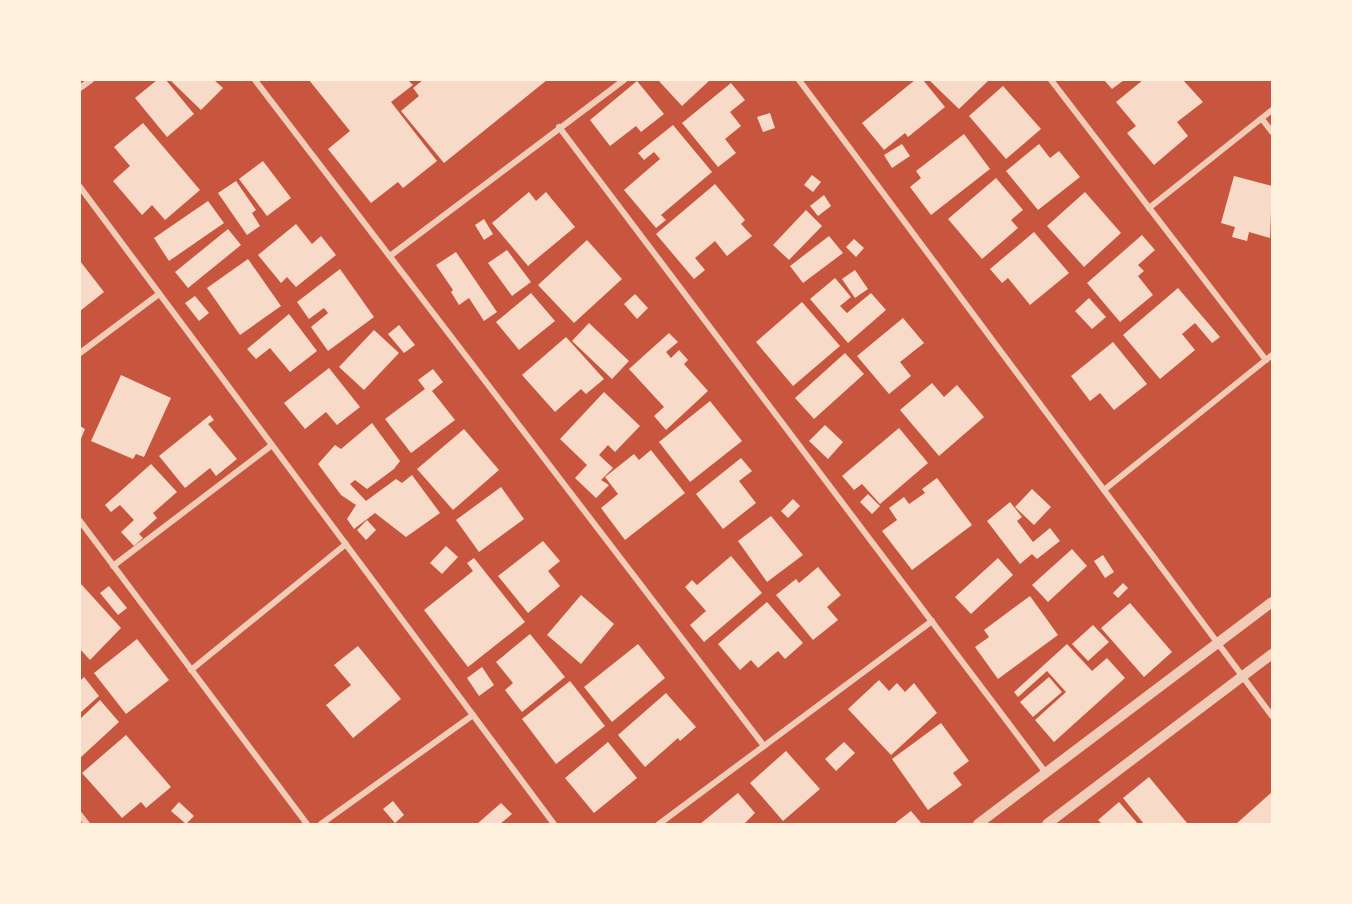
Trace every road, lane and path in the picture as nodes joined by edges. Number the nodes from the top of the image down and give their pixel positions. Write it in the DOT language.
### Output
graph roads {
  1 [pos="91,80"];
  2 [pos="255,80"];
  3 [pos="624,80"];
  4 [pos="799,80"];
  5 [pos="1051,80"];
  6 [pos="80,88"];
  7 [pos="1272,110"];
  8 [pos="1262,119"];
  9 [pos="559,127"];
  10 [pos="1272,132"];
  11 [pos="80,187"];
  12 [pos="1149,208"];
  13 [pos="390,256"];
  14 [pos="159,294"];
  15 [pos="80,353"];
  16 [pos="1272,355"];
  17 [pos="1266,360"];
  18 [pos="272,445"];
  19 [pos="1104,490"];
  20 [pos="80,521"];
  21 [pos="346,544"];
  22 [pos="113,566"];
  23 [pos="1272,602"];
  24 [pos="932,621"];
  25 [pos="1218,643"];
  26 [pos="1272,654"];
  27 [pos="191,670"];
  28 [pos="1242,677"];
  29 [pos="473,715"];
  30 [pos="1272,717"];
  31 [pos="764,746"];
  32 [pos="1046,773"];
  33 [pos="80,815"];
  34 [pos="87,825"];
  35 [pos="307,825"];
  36 [pos="321,825"];
  37 [pos="554,825"];
  38 [pos="659,825"];
  39 [pos="978,825"];
  40 [pos="1047,825"];
  1 -- 6 [label="street"];
  2 -- 13 [label="street"];
  3 -- 9 [label="street"];
  4 -- 19 [label="street"];
  5 -- 12 [label="street"];
  7 -- 8 [label="street"];
  8 -- 10 [label="street"];
  8 -- 12 [label="street"];
  9 -- 13 [label="street"];
  9 -- 24 [label="street"];
  11 -- 14 [label="street"];
  12 -- 17 [label="street"];
  13 -- 31 [label="street"];
  14 -- 15 [label="street"];
  14 -- 18 [label="street"];
  16 -- 17 [label="street"];
  17 -- 19 [label="street"];
  18 -- 21 [label="street"];
  18 -- 22 [label="street"];
  19 -- 25 [label="street"];
  20 -- 22 [label="street"];
  21 -- 27 [label="street"];
  21 -- 29 [label="street"];
  22 -- 27 [label="street"];
  23 -- 25 [label="street"];
  24 -- 31 [label="street"];
  24 -- 32 [label="street"];
  25 -- 28 [label="street"];
  25 -- 32 [label="street"];
  26 -- 28 [label="street"];
  27 -- 35 [label="street"];
  28 -- 30 [label="street"];
  28 -- 40 [label="street"];
  29 -- 36 [label="street"];
  29 -- 37 [label="street"];
  31 -- 38 [label="street"];
  32 -- 39 [label="street"];
  33 -- 34 [label="street"];
}
